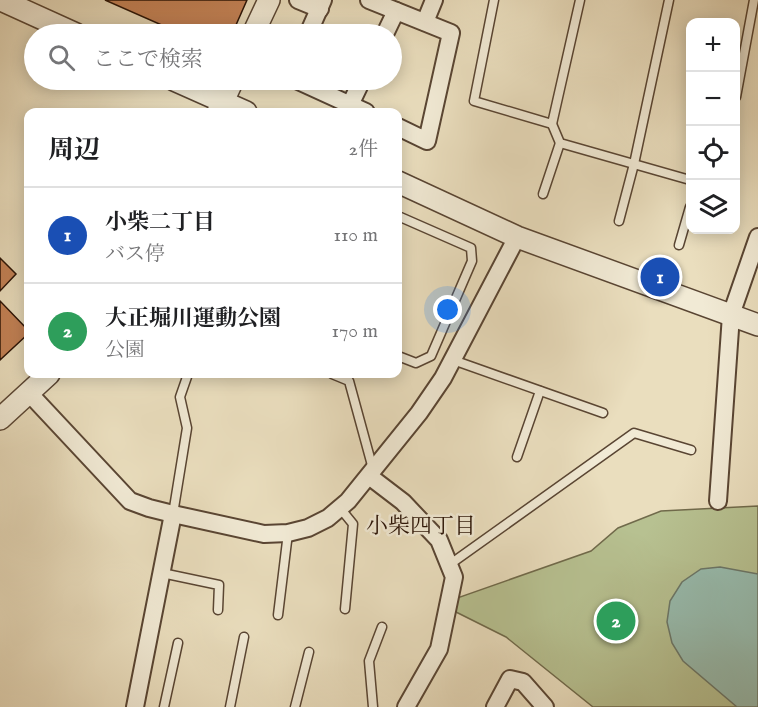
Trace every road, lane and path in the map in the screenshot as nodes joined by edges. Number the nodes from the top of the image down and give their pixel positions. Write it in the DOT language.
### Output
graph roads {
  1 [pos="1,0"];
  2 [pos="269,0"];
  3 [pos="298,0"];
  4 [pos="369,0"];
  5 [pos="434,0"];
  6 [pos="494,0"];
  7 [pos="580,0"];
  8 [pos="669,0"];
  9 [pos="754,0"];
  10 [pos="321,4"];
  11 [pos="396,11"];
  12 [pos="425,22"];
  13 [pos="54,24"];
  14 [pos="258,24"];
  15 [pos="312,24"];
  16 [pos="389,24"];
  17 [pos="740,72"];
  18 [pos="191,90"];
  19 [pos="228,90"];
  20 [pos="318,90"];
  21 [pos="357,90"];
  22 [pos="350,105"];
  23 [pos="220,107"];
  24 [pos="357,108"];
  25 [pos="552,124"];
  26 [pos="402,129"];
  27 [pos="560,143"];
  28 [pos="634,164"];
  29 [pos="686,179"];
  30 [pos="402,184"];
  31 [pos="543,194"];
  32 [pos="402,218"];
  33 [pos="618,221"];
  34 [pos="686,221"];
  35 [pos="517,237"];
  36 [pos="758,237"];
  37 [pos="679,245"];
  38 [pos="731,315"];
  39 [pos="758,325"];
  40 [pos="402,358"];
  41 [pos="453,360"];
  42 [pos="45,378"];
  43 [pos="187,378"];
  44 [pos="342,378"];
  45 [pos="540,391"];
  46 [pos="29,393"];
  47 [pos="603,413"];
  48 [pos="0,419"];
  49 [pos="691,450"];
  50 [pos="516,457"];
  51 [pos="371,473"];
  52 [pos="718,501"];
  53 [pos="340,508"];
  54 [pos="173,514"];
  55 [pos="288,533"];
  56 [pos="449,565"];
  57 [pos="162,573"];
  58 [pos="345,609"];
  59 [pos="218,610"];
  60 [pos="278,615"];
  61 [pos="382,627"];
  62 [pos="244,637"];
  63 [pos="178,643"];
  64 [pos="309,652"];
  65 [pos="135,707"];
  66 [pos="164,707"];
  67 [pos="231,707"];
  68 [pos="295,707"];
  69 [pos="374,707"];
  70 [pos="406,707"];
  71 [pos="495,707"];
  72 [pos="545,707"];
  1 -- 13 [label="street"];
  2 -- 14 [label="street"];
  3 -- 10 [label="street"];
  4 -- 11 [label="street"];
  5 -- 12 [label="street"];
  6 -- 25 [label="lane"];
  7 -- 25 [label="lane"];
  8 -- 28 [label="lane"];
  9 -- 17 [label="lane"];
  10 -- 15 [label="street"];
  11 -- 12 [label="street"];
  11 -- 16 [label="street"];
  12 -- 26 [label="street"];
  18 -- 23 [label="street"];
  19 -- 23 [label="street"];
  20 -- 22 [label="street"];
  21 -- 22 [label="street"];
  22 -- 24 [label="street"];
  25 -- 27 [label="lane"];
  27 -- 28 [label="lane"];
  27 -- 31 [label="lane"];
  28 -- 29 [label="lane"];
  28 -- 33 [label="lane"];
  30 -- 35 [label="street"];
  32 -- 40 [label="lane"];
  34 -- 37 [label="lane"];
  35 -- 38 [label="street"];
  35 -- 41 [label="street"];
  36 -- 38 [label="street"];
  38 -- 39 [label="street"];
  38 -- 52 [label="street"];
  41 -- 45 [label="lane"];
  41 -- 51 [label="street"];
  42 -- 46 [label="street"];
  43 -- 54 [label="lane"];
  44 -- 51 [label="lane"];
  45 -- 47 [label="lane"];
  45 -- 50 [label="lane"];
  46 -- 48 [label="street"];
  46 -- 54 [label="street"];
  49 -- 56 [label="lane"];
  51 -- 53 [label="street"];
  51 -- 56 [label="street"];
  53 -- 55 [label="street"];
  53 -- 58 [label="lane"];
  54 -- 55 [label="street"];
  54 -- 57 [label="street"];
  55 -- 60 [label="lane"];
  56 -- 70 [label="street"];
  57 -- 59 [label="lane"];
  57 -- 65 [label="street"];
  61 -- 69 [label="lane"];
  62 -- 67 [label="lane"];
  63 -- 66 [label="lane"];
  64 -- 68 [label="lane"];
  71 -- 72 [label="street"];
}
